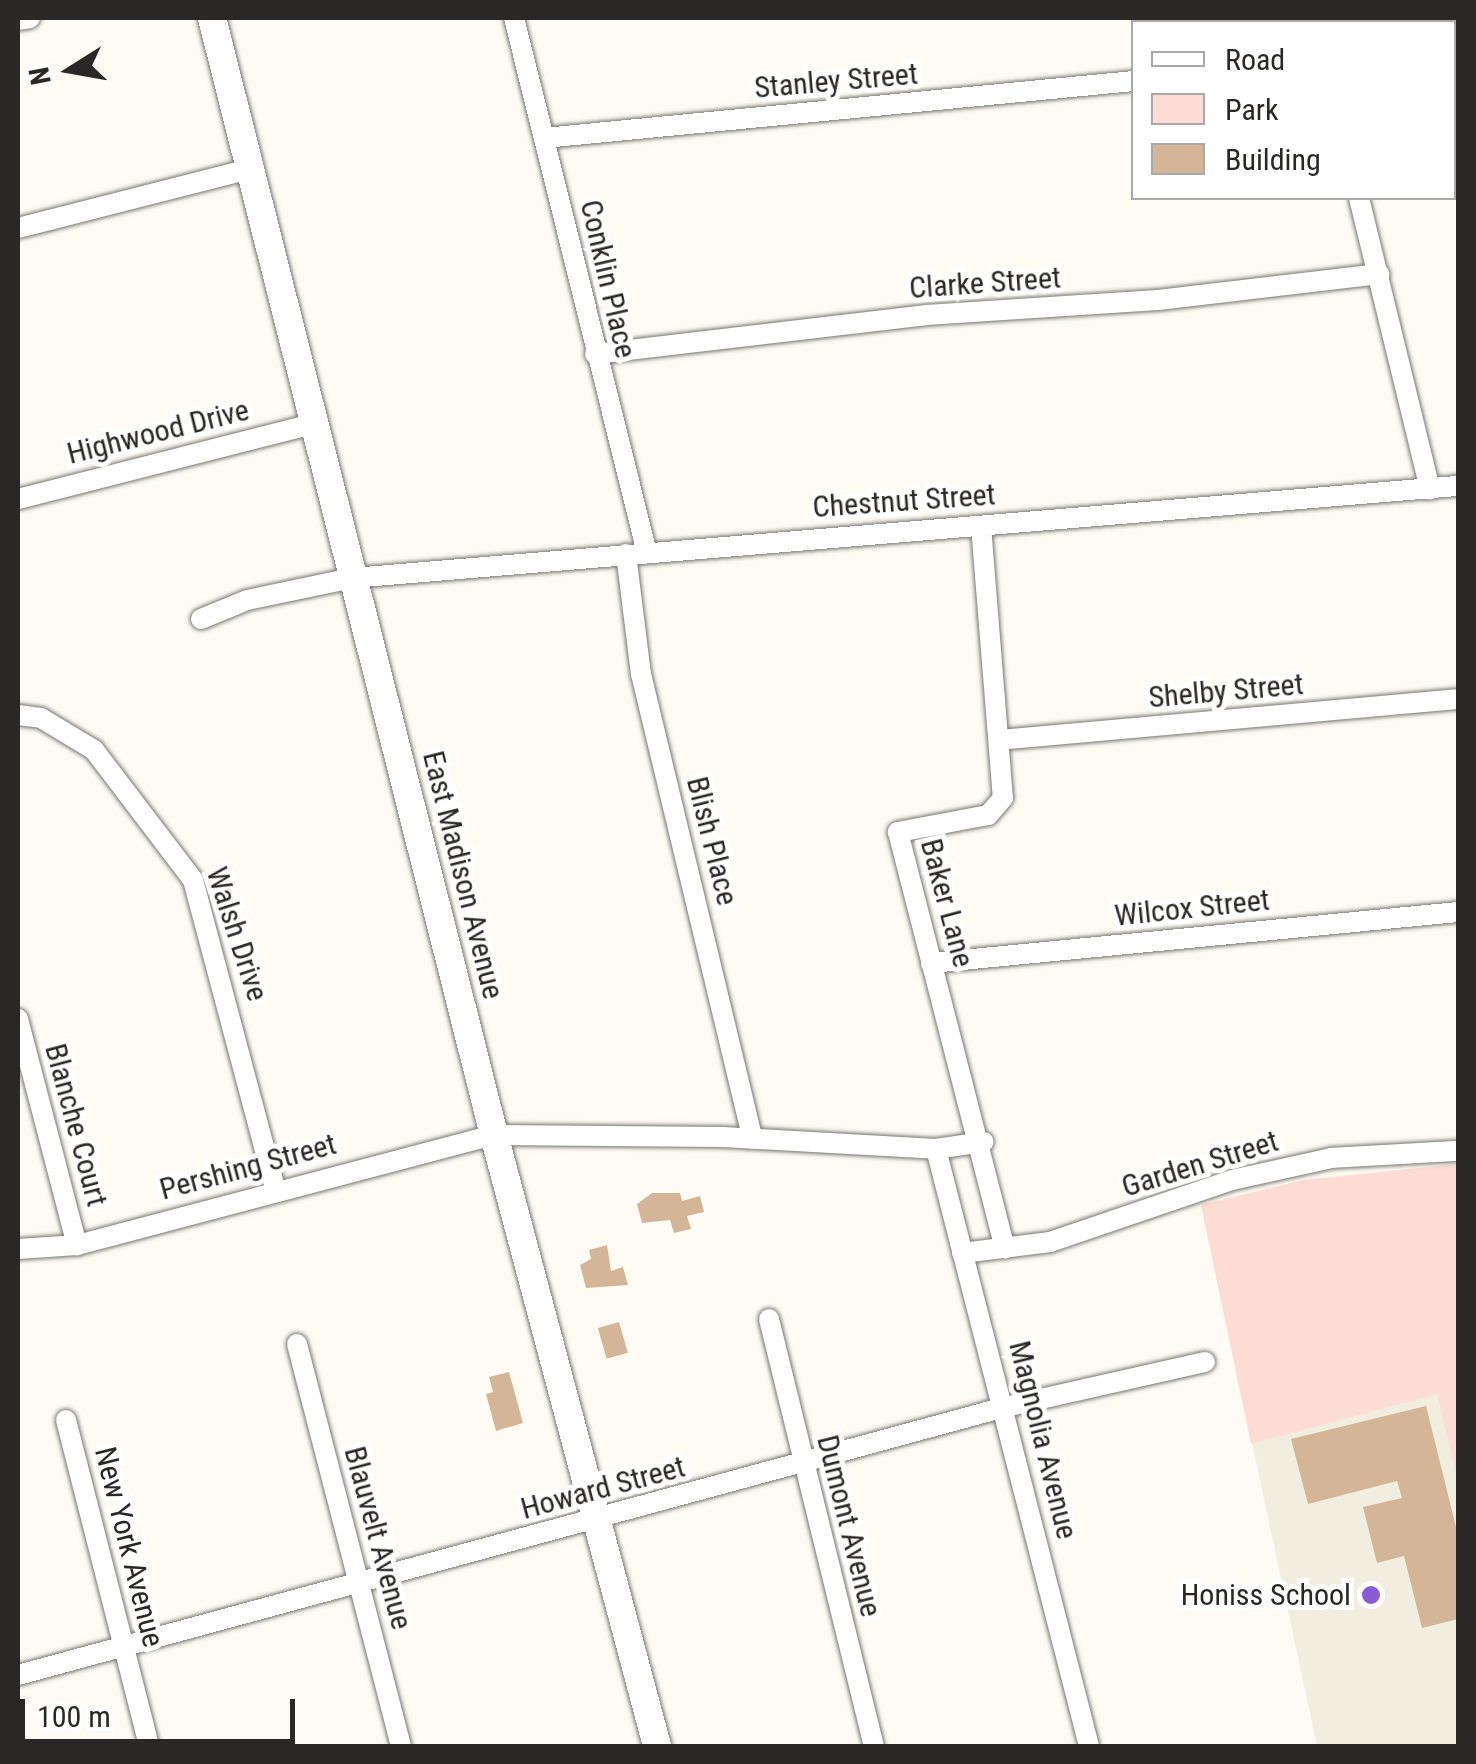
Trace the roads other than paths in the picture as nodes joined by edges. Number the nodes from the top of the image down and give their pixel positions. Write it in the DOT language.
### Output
graph roads {
  1 [pos="30,18"];
  2 [pos="212,18"];
  3 [pos="514,18"];
  4 [pos="18,20"];
  5 [pos="1131,82"];
  6 [pos="544,138"];
  7 [pos="249,169"];
  8 [pos="1360,200"];
  9 [pos="18,228"];
  10 [pos="1379,274"];
  11 [pos="595,354"];
  12 [pos="313,424"];
  13 [pos="1458,486"];
  14 [pos="1430,489"];
  15 [pos="18,498"];
  16 [pos="981,526"];
  17 [pos="636,554"];
  18 [pos="352,578"];
  19 [pos="201,619"];
  20 [pos="1458,699"];
  21 [pos="18,715"];
  22 [pos="999,740"];
  23 [pos="1458,912"];
  24 [pos="932,963"];
  25 [pos="18,1020"];
  26 [pos="494,1135"];
  27 [pos="753,1138"];
  28 [pos="983,1142"];
  29 [pos="936,1149"];
  30 [pos="1458,1151"];
  31 [pos="275,1189"];
  32 [pos="77,1245"];
  33 [pos="1005,1248"];
  34 [pos="18,1249"];
  35 [pos="962,1253"];
  36 [pos="769,1318"];
  37 [pos="297,1344"];
  38 [pos="1204,1362"];
  39 [pos="1005,1407"];
  40 [pos="66,1420"];
  41 [pos="802,1466"];
  42 [pos="598,1520"];
  43 [pos="360,1586"];
  44 [pos="122,1645"];
  45 [pos="18,1675"];
  46 [pos="149,1746"];
  47 [pos="402,1746"];
  48 [pos="657,1746"];
  49 [pos="874,1746"];
  50 [pos="1089,1746"];
  1 -- 4 [label="street"];
  2 -- 7 [label="main road, East Madison Avenue"];
  3 -- 6 [label="street, Conklin Place"];
  5 -- 6 [label="street, Stanley Street"];
  6 -- 11 [label="street, Conklin Place"];
  7 -- 9 [label="street"];
  7 -- 12 [label="main road, East Madison Avenue"];
  8 -- 10 [label="street"];
  10 -- 11 [label="street, Clarke Street"];
  10 -- 14 [label="street"];
  11 -- 17 [label="street, Conklin Place"];
  12 -- 15 [label="street, Highwood Drive"];
  12 -- 18 [label="main road, East Madison Avenue"];
  13 -- 14 [label="street, Chestnut Street"];
  14 -- 16 [label="street, Chestnut Street"];
  16 -- 17 [label="street, Chestnut Street"];
  16 -- 22 [label="street, Baker Lane"];
  17 -- 18 [label="street, Chestnut Street"];
  17 -- 27 [label="street, Blish Place"];
  18 -- 19 [label="street, Chestnut Street"];
  18 -- 26 [label="main road, East Madison Avenue"];
  20 -- 22 [label="street, Shelby Street"];
  21 -- 31 [label="street, Walsh Drive"];
  22 -- 24 [label="street, Baker Lane"];
  23 -- 24 [label="street, Wilcox Street"];
  24 -- 28 [label="street, Baker Lane"];
  25 -- 32 [label="street, Blanche Court"];
  26 -- 27 [label="street"];
  26 -- 31 [label="street, Pershing Street"];
  26 -- 42 [label="main road, East Madison Avenue"];
  27 -- 29 [label="street"];
  28 -- 29 [label="street"];
  28 -- 33 [label="street, Baker Lane"];
  29 -- 35 [label="street, Magnolia Avenue"];
  30 -- 33 [label="street, Garden Street"];
  31 -- 32 [label="street, Pershing Street"];
  32 -- 34 [label="street, Pershing Street"];
  33 -- 35 [label="street, Garden Street"];
  35 -- 39 [label="street, Magnolia Avenue"];
  36 -- 41 [label="street, Dumont Avenue"];
  37 -- 43 [label="street, Blauvelt Avenue"];
  38 -- 39 [label="street, Howard Street"];
  39 -- 41 [label="street, Howard Street"];
  39 -- 50 [label="street, Magnolia Avenue"];
  40 -- 44 [label="street, New York Avenue"];
  41 -- 42 [label="street, Howard Street"];
  41 -- 49 [label="street, Dumont Avenue"];
  42 -- 43 [label="street, Howard Street"];
  42 -- 48 [label="main road, East Madison Avenue"];
  43 -- 44 [label="street, Howard Street"];
  43 -- 47 [label="street, Blauvelt Avenue"];
  44 -- 45 [label="street, Howard Street"];
  44 -- 46 [label="street, New York Avenue"];
}
